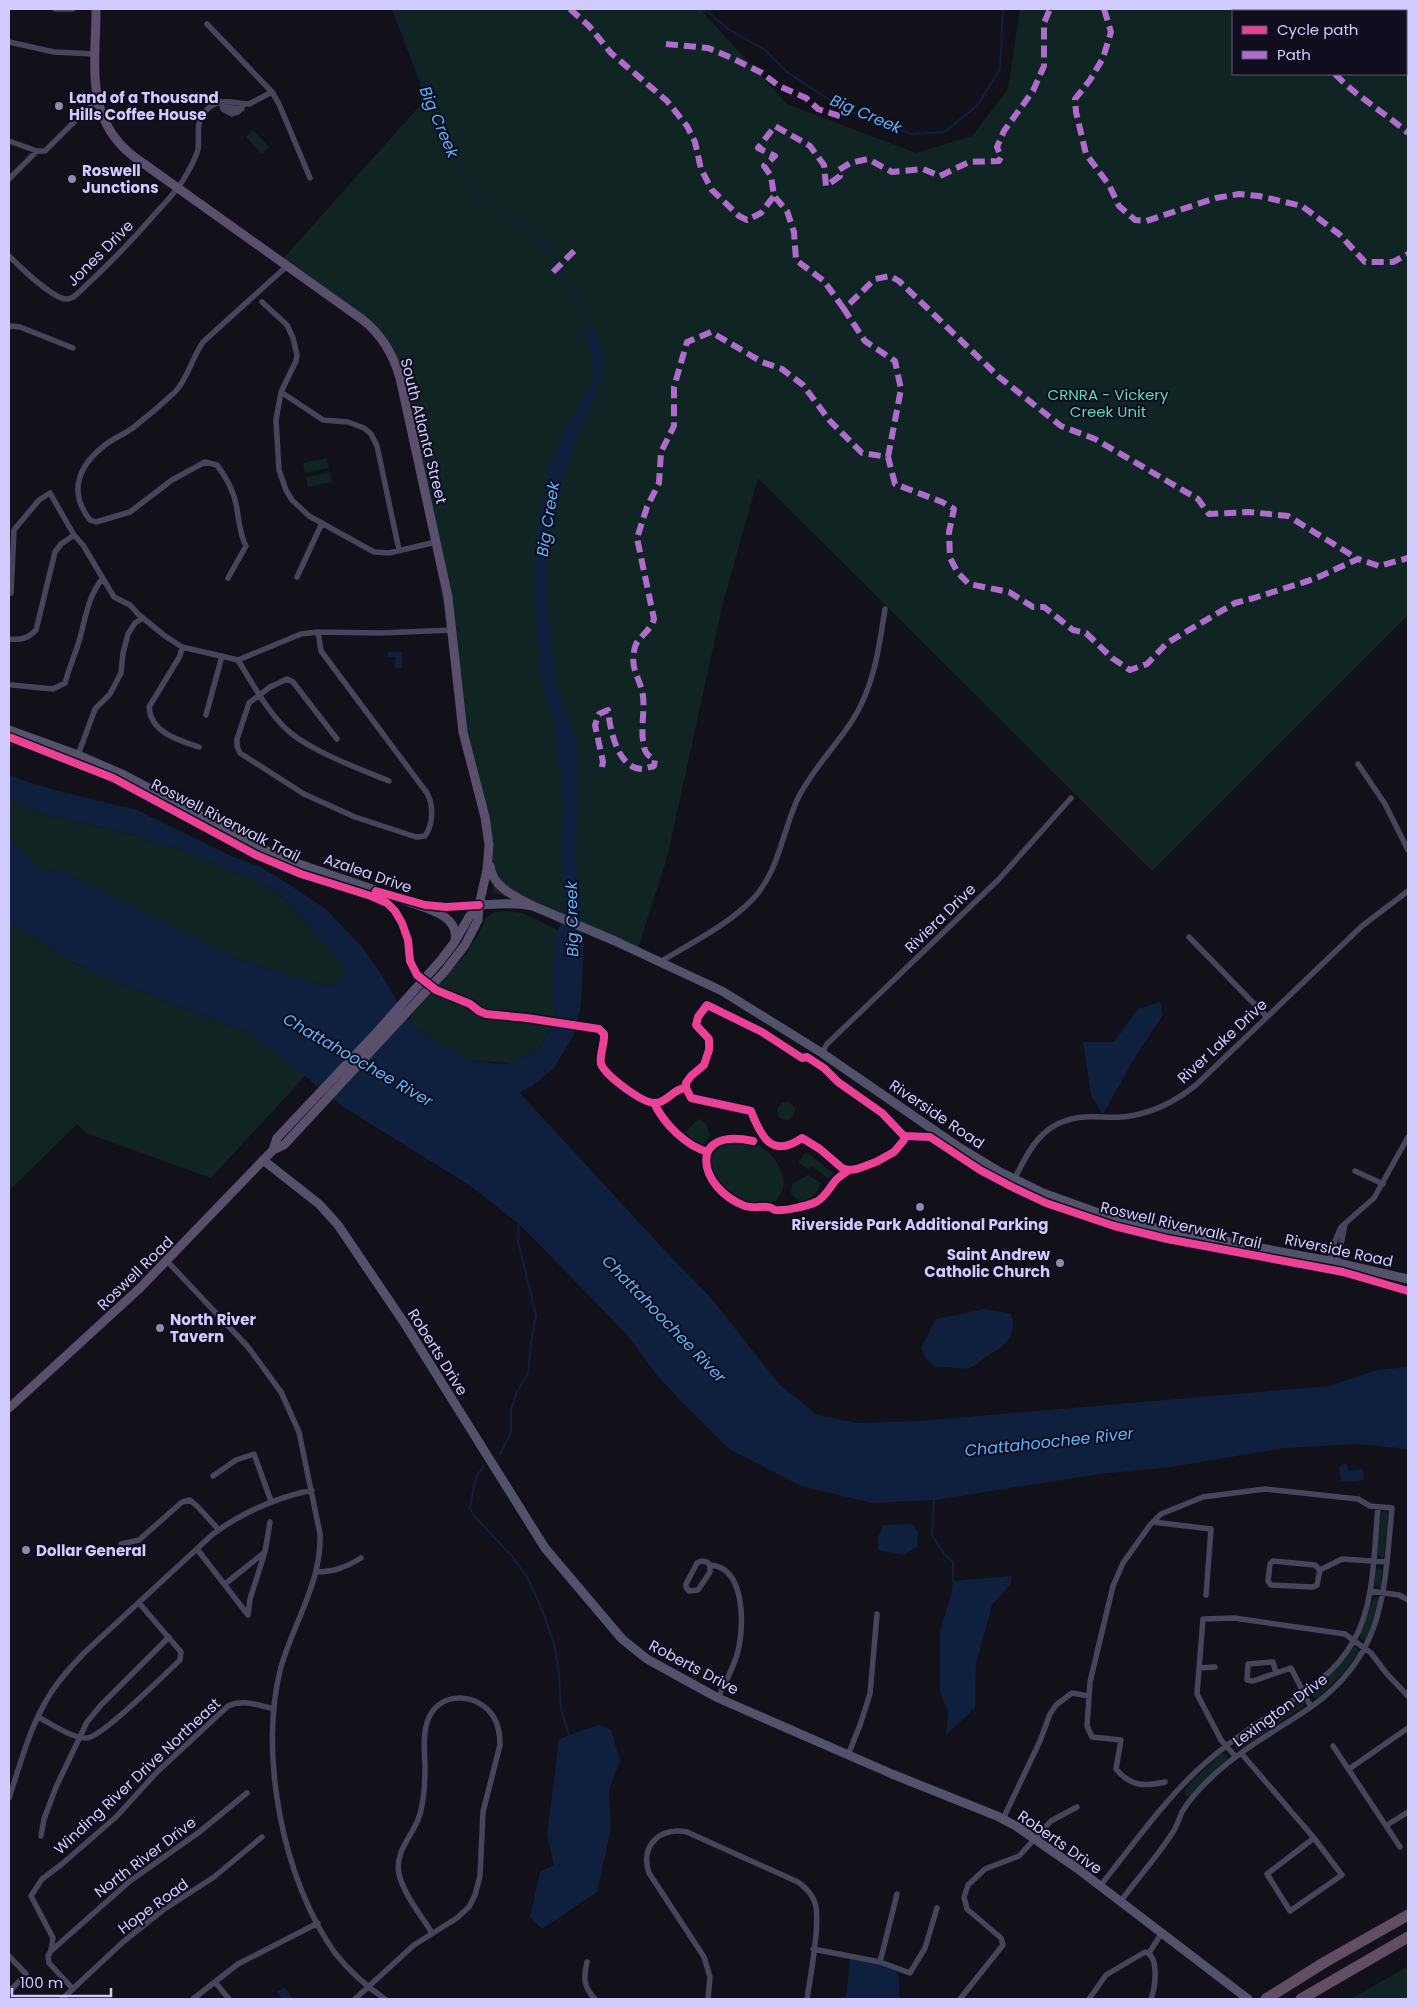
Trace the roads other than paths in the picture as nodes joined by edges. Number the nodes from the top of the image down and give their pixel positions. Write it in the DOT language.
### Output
graph roads {
  1 [pos="55,9"];
  2 [pos="74,9"];
  3 [pos="96,9"];
  4 [pos="207,24"];
  5 [pos="9,42"];
  6 [pos="96,54"];
  7 [pos="272,92"];
  8 [pos="98,102"];
  9 [pos="222,104"];
  10 [pos="243,106"];
  11 [pos="9,141"];
  12 [pos="35,150"];
  13 [pos="310,178"];
  14 [pos="9,179"];
  15 [pos="178,188"];
  16 [pos="9,256"];
  17 [pos="287,266"];
  18 [pos="262,302"];
  19 [pos="9,327"];
  20 [pos="73,348"];
  21 [pos="281,392"];
  22 [pos="322,523"];
  23 [pos="74,535"];
  24 [pos="436,542"];
  25 [pos="399,550"];
  26 [pos="297,577"];
  27 [pos="228,578"];
  28 [pos="102,579"];
  29 [pos="11,593"];
  30 [pos="884,609"];
  31 [pos="143,618"];
  32 [pos="453,630"];
  33 [pos="318,632"];
  34 [pos="9,639"];
  35 [pos="182,647"];
  36 [pos="222,656"];
  37 [pos="238,660"];
  38 [pos="12,685"];
  39 [pos="259,695"];
  40 [pos="206,715"];
  41 [pos="9,730"];
  42 [pos="337,739"];
  43 [pos="199,747"];
  44 [pos="78,755"];
  45 [pos="1358,764"];
  46 [pos="389,781"];
  47 [pos="1071,798"];
  48 [pos="1408,850"];
  49 [pos="489,858"];
  50 [pos="1408,891"];
  51 [pos="404,900"];
  52 [pos="479,905"];
  53 [pos="533,906"];
  54 [pos="1189,937"];
  55 [pos="454,943"];
  56 [pos="660,962"];
  57 [pos="1267,1017"];
  58 [pos="822,1053"];
  59 [pos="311,1103"];
  60 [pos="318,1110"];
  61 [pos="1408,1137"];
  62 [pos="273,1150"];
  63 [pos="262,1160"];
  64 [pos="1355,1171"];
  65 [pos="1014,1180"];
  66 [pos="1383,1184"];
  67 [pos="167,1261"];
  68 [pos="1333,1262"];
  69 [pos="1408,1279"];
  70 [pos="9,1408"];
  71 [pos="214,1476"];
  72 [pos="312,1490"];
  73 [pos="270,1501"];
  74 [pos="1378,1507"];
  75 [pos="270,1522"];
  76 [pos="1153,1522"];
  77 [pos="219,1530"];
  78 [pos="121,1544"];
  79 [pos="197,1549"];
  80 [pos="266,1552"];
  81 [pos="361,1558"];
  82 [pos="1373,1560"];
  83 [pos="1387,1562"];
  84 [pos="710,1565"];
  85 [pos="1320,1570"];
  86 [pos="316,1572"];
  87 [pos="225,1584"];
  88 [pos="1370,1591"];
  89 [pos="1384,1592"];
  90 [pos="1206,1595"];
  91 [pos="1408,1600"];
  92 [pos="139,1602"];
  93 [pos="877,1614"];
  94 [pos="169,1637"];
  95 [pos="1355,1640"];
  96 [pos="1365,1648"];
  97 [pos="1215,1667"];
  98 [pos="1199,1668"];
  99 [pos="1276,1673"];
  100 [pos="1304,1694"];
  101 [pos="1089,1696"];
  102 [pos="1408,1696"];
  103 [pos="718,1698"];
  104 [pos="1310,1707"];
  105 [pos="274,1709"];
  106 [pos="38,1717"];
  107 [pos="1408,1728"];
  108 [pos="78,1737"];
  109 [pos="1333,1746"];
  110 [pos="1225,1747"];
  111 [pos="848,1755"];
  112 [pos="1238,1755"];
  113 [pos="1349,1769"];
  114 [pos="1165,1782"];
  115 [pos="247,1793"];
  116 [pos="9,1798"];
  117 [pos="1077,1807"];
  118 [pos="1408,1812"];
  119 [pos="1003,1819"];
  120 [pos="1387,1825"];
  121 [pos="41,1836"];
  122 [pos="262,1837"];
  123 [pos="1314,1838"];
  124 [pos="1035,1839"];
  125 [pos="1400,1847"];
  126 [pos="1100,1886"];
  127 [pos="897,1894"];
  128 [pos="1120,1902"];
  129 [pos="937,1908"];
  130 [pos="1408,1915"];
  131 [pos="318,1923"];
  132 [pos="432,1933"];
  133 [pos="1161,1934"];
  134 [pos="1408,1937"];
  135 [pos="813,1949"];
  136 [pos="51,1951"];
  137 [pos="1149,1953"];
  138 [pos="9,1956"];
  139 [pos="587,1962"];
  140 [pos="880,1962"];
  141 [pos="215,1982"];
  142 [pos="367,1987"];
  143 [pos="73,1989"];
  144 [pos="9,1992"];
  145 [pos="1270,1996"];
  146 [pos="62,1999"];
  147 [pos="193,1999"];
  148 [pos="229,1999"];
  149 [pos="355,1999"];
  150 [pos="385,1999"];
  151 [pos="595,1999"];
  152 [pos="708,1999"];
  153 [pos="807,1999"];
  154 [pos="960,1999"];
  155 [pos="1089,1999"];
  156 [pos="1151,1999"];
  157 [pos="1248,1999"];
  158 [pos="1301,1999"];
  1 -- 2 [label="street"];
  3 -- 6 [label="main road, South Atlanta Street"];
  4 -- 7 [label="street"];
  5 -- 6 [label="street"];
  6 -- 8 [label="main road, South Atlanta Street"];
  7 -- 10 [label="street"];
  7 -- 13 [label="street"];
  8 -- 12 [label="street"];
  8 -- 15 [label="main road, South Atlanta Street"];
  9 -- 10 [label="street"];
  9 -- 10 [label="street"];
  9 -- 15 [label="street"];
  11 -- 12 [label="street"];
  12 -- 14 [label="street"];
  15 -- 16 [label="street, Jones Drive"];
  15 -- 17 [label="main road, South Atlanta Street"];
  17 -- 24 [label="main road, South Atlanta Street"];
  17 -- 27 [label="street"];
  18 -- 21 [label="street"];
  19 -- 20 [label="street"];
  21 -- 22 [label="street"];
  21 -- 25 [label="street"];
  22 -- 25 [label="street"];
  22 -- 26 [label="street"];
  23 -- 28 [label="street"];
  23 -- 29 [label="street"];
  23 -- 34 [label="street"];
  24 -- 25 [label="street"];
  24 -- 32 [label="main road, South Atlanta Street"];
  28 -- 31 [label="street"];
  28 -- 38 [label="street"];
  30 -- 56 [label="street"];
  31 -- 35 [label="street"];
  31 -- 44 [label="street"];
  32 -- 33 [label="street"];
  32 -- 49 [label="main road, South Atlanta Street"];
  33 -- 37 [label="street"];
  33 -- 39 [label="street"];
  35 -- 36 [label="street"];
  35 -- 43 [label="street"];
  36 -- 37 [label="street"];
  36 -- 40 [label="street"];
  37 -- 39 [label="street"];
  39 -- 42 [label="street"];
  39 -- 46 [label="street"];
  41 -- 44 [label="street, Azalea Drive"];
  44 -- 51 [label="street, Azalea Drive"];
  45 -- 48 [label="street"];
  47 -- 58 [label="street, Riviera Drive"];
  49 -- 52 [label="main road, South Atlanta Street"];
  49 -- 53 [label="main road"];
  50 -- 57 [label="street, River Lake Drive"];
  51 -- 52 [label="street, Azalea Drive"];
  51 -- 55 [label="main road"];
  52 -- 53 [label="street, Riverside Road"];
  52 -- 55 [label="main road, South Atlanta Street"];
  52 -- 60 [label="main road, South Atlanta Street"];
  53 -- 56 [label="street, Riverside Road"];
  54 -- 57 [label="street"];
  55 -- 59 [label="main road, South Atlanta Street"];
  56 -- 58 [label="street, Riverside Road"];
  57 -- 65 [label="street, River Lake Drive"];
  58 -- 65 [label="street, Riverside Road"];
  59 -- 62 [label="main road, Roswell Road"];
  60 -- 62 [label="main road, Roswell Road"];
  61 -- 66 [label="street"];
  62 -- 63 [label="main road, Roswell Road"];
  63 -- 67 [label="main road, Roswell Road"];
  63 -- 103 [label="street, Roberts Drive"];
  64 -- 66 [label="street"];
  65 -- 68 [label="street, Riverside Road"];
  66 -- 68 [label="street"];
  67 -- 70 [label="main road, Roswell Road"];
  67 -- 72 [label="street"];
  68 -- 69 [label="street, Riverside Road"];
  71 -- 73 [label="street"];
  72 -- 73 [label="street"];
  72 -- 86 [label="street"];
  73 -- 77 [label="street"];
  74 -- 76 [label="street"];
  74 -- 82 [label="street, Lexington Drive"];
  74 -- 83 [label="street, Lexington Drive"];
  75 -- 80 [label="street"];
  76 -- 90 [label="street"];
  76 -- 101 [label="street"];
  77 -- 78 [label="street"];
  77 -- 79 [label="street"];
  79 -- 87 [label="street"];
  79 -- 92 [label="street"];
  80 -- 87 [label="street"];
  80 -- 87 [label="street"];
  81 -- 86 [label="street"];
  82 -- 83 [label="street"];
  82 -- 85 [label="street"];
  82 -- 88 [label="street, Lexington Drive"];
  83 -- 89 [label="street, Lexington Drive"];
  84 -- 84 [label="street"];
  84 -- 103 [label="street"];
  85 -- 85 [label="street"];
  86 -- 105 [label="street"];
  88 -- 89 [label="street"];
  88 -- 95 [label="street, Lexington Drive"];
  89 -- 91 [label="street"];
  89 -- 96 [label="street, Lexington Drive"];
  92 -- 94 [label="street"];
  92 -- 106 [label="street"];
  93 -- 111 [label="street"];
  94 -- 108 [label="street"];
  94 -- 108 [label="street"];
  95 -- 96 [label="street"];
  95 -- 98 [label="street"];
  95 -- 100 [label="street, Lexington Drive"];
  96 -- 102 [label="street"];
  96 -- 104 [label="street, Lexington Drive"];
  97 -- 98 [label="street"];
  98 -- 110 [label="street"];
  99 -- 99 [label="street"];
  99 -- 100 [label="street"];
  100 -- 104 [label="street"];
  100 -- 110 [label="street, Lexington Drive"];
  101 -- 114 [label="street"];
  101 -- 119 [label="street"];
  103 -- 111 [label="street, Roberts Drive"];
  104 -- 112 [label="street, Lexington Drive"];
  105 -- 131 [label="street"];
  105 -- 136 [label="street, Winding River Drive Northeast"];
  106 -- 108 [label="street"];
  106 -- 116 [label="street"];
  107 -- 113 [label="street"];
  108 -- 121 [label="street"];
  109 -- 113 [label="street"];
  110 -- 112 [label="street"];
  110 -- 126 [label="street, Lexington Drive"];
  111 -- 119 [label="street, Roberts Drive"];
  112 -- 123 [label="street"];
  112 -- 128 [label="street, Lexington Drive"];
  113 -- 120 [label="street"];
  115 -- 136 [label="street, North River Drive"];
  117 -- 124 [label="street"];
  118 -- 120 [label="street"];
  119 -- 124 [label="street, Roberts Drive"];
  120 -- 125 [label="street"];
  122 -- 143 [label="street, Hope Road"];
  123 -- 123 [label="street"];
  124 -- 126 [label="street, Roberts Drive"];
  124 -- 154 [label="street"];
  126 -- 128 [label="street, Roberts Drive"];
  127 -- 140 [label="street"];
  128 -- 133 [label="street, Roberts Drive"];
  129 -- 140 [label="street"];
  130 -- 145 [label="highway"];
  131 -- 141 [label="street"];
  131 -- 142 [label="street"];
  132 -- 132 [label="street"];
  132 -- 142 [label="street"];
  133 -- 137 [label="street"];
  133 -- 157 [label="street, Roberts Drive"];
  134 -- 158 [label="highway"];
  135 -- 140 [label="street"];
  135 -- 152 [label="street"];
  135 -- 153 [label="street"];
  136 -- 143 [label="street"];
  137 -- 155 [label="street"];
  137 -- 156 [label="street"];
  138 -- 144 [label="street"];
  139 -- 151 [label="street"];
  141 -- 147 [label="street"];
  141 -- 148 [label="street"];
  142 -- 149 [label="street"];
  142 -- 150 [label="street"];
  143 -- 146 [label="street, Hope Road"];
}
